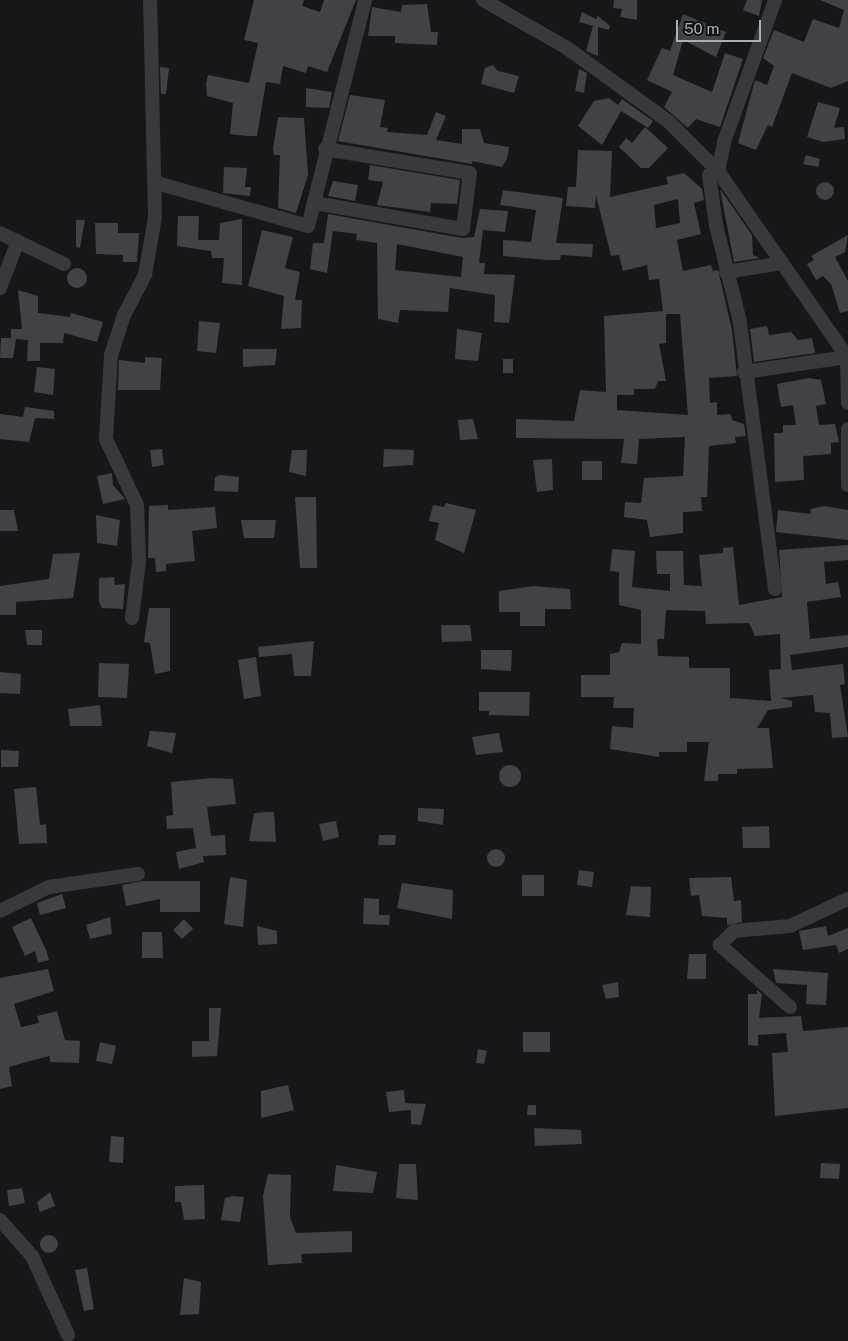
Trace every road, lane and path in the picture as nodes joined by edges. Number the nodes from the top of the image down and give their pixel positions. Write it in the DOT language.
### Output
graph roads {
  1 [pos="150,0"];
  2 [pos="365,0"];
  3 [pos="483,0"];
  4 [pos="775,0"];
  5 [pos="324,149"];
  6 [pos="718,172"];
  7 [pos="157,183"];
  8 [pos="315,204"];
  9 [pos="0,233"];
  10 [pos="18,240"];
  11 [pos="782,263"];
  12 [pos="64,264"];
  13 [pos="726,272"];
  14 [pos="0,288"];
  15 [pos="848,358"];
  16 [pos="744,372"];
  17 [pos="848,404"];
  18 [pos="848,429"];
  19 [pos="848,485"];
  20 [pos="775,589"];
  21 [pos="132,618"];
  22 [pos="138,874"];
  23 [pos="848,899"];
  24 [pos="0,911"];
  25 [pos="790,1008"];
  26 [pos="0,1220"];
  27 [pos="68,1336"];
  1 -- 7 [label="street"];
  2 -- 5 [label="street"];
  3 -- 6 [label="street"];
  4 -- 6 [label="street"];
  5 -- 8 [label="street"];
  5 -- 8 [label="street"];
  6 -- 11 [label="street"];
  6 -- 13 [label="street"];
  7 -- 8 [label="street"];
  7 -- 21 [label="street"];
  9 -- 10 [label="street"];
  10 -- 12 [label="street"];
  10 -- 14 [label="street"];
  11 -- 13 [label="street"];
  11 -- 15 [label="street"];
  13 -- 16 [label="street"];
  15 -- 16 [label="street"];
  15 -- 17 [label="street"];
  16 -- 20 [label="street"];
  18 -- 19 [label="street"];
  22 -- 24 [label="street"];
  23 -- 25 [label="street"];
  26 -- 27 [label="street"];
}
